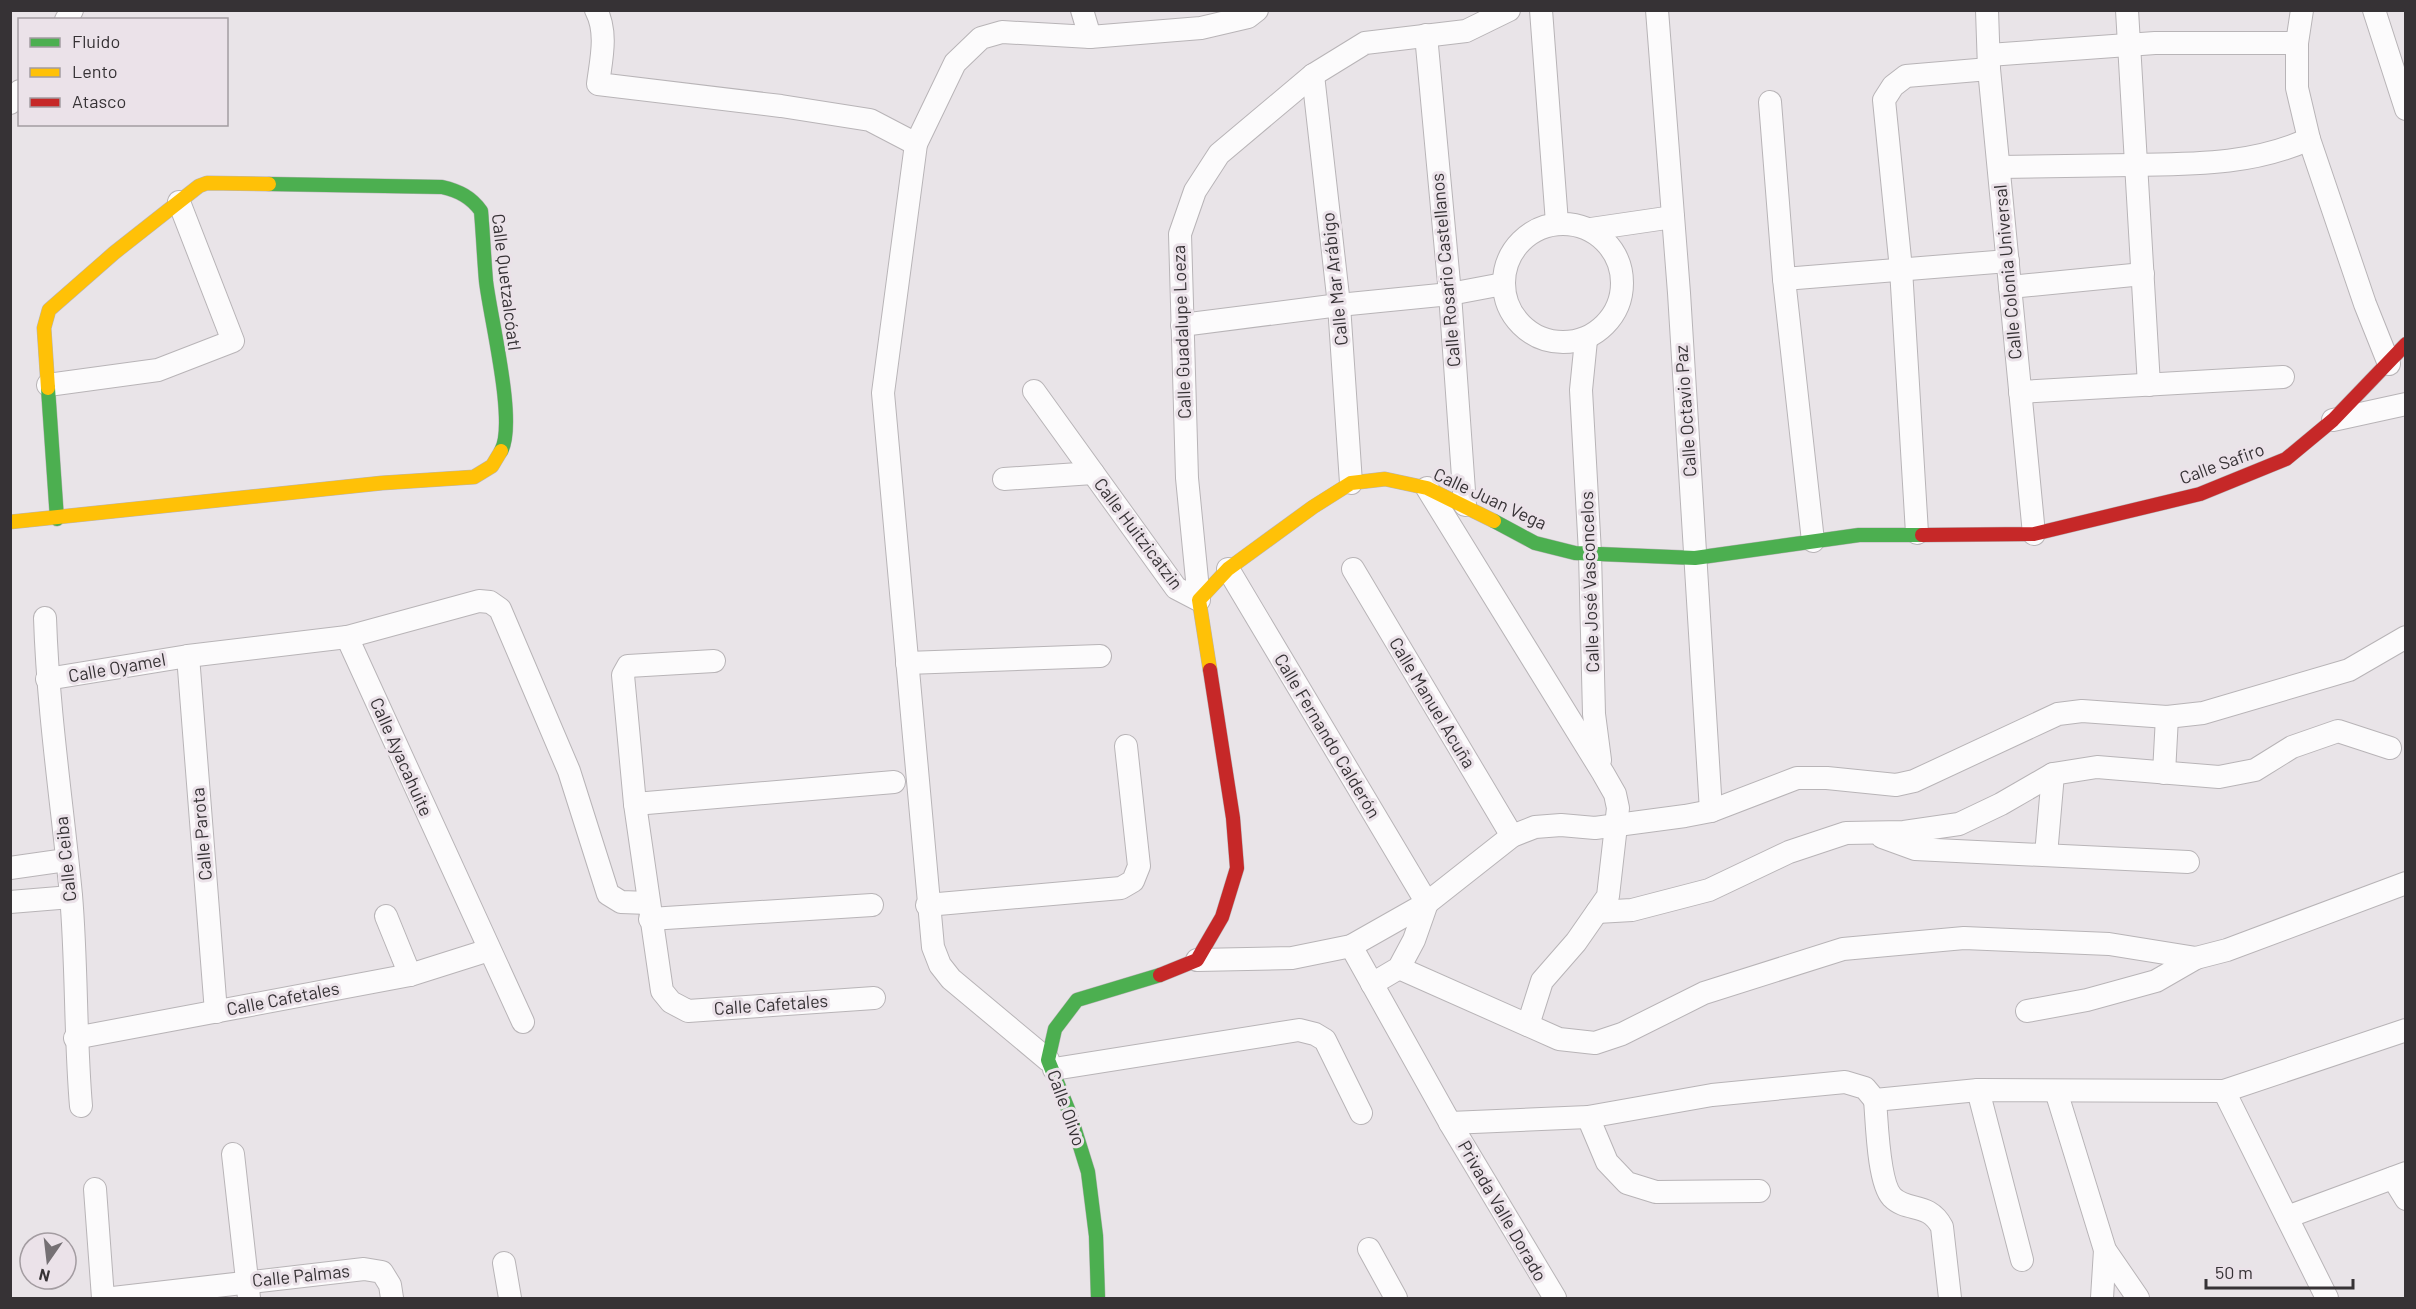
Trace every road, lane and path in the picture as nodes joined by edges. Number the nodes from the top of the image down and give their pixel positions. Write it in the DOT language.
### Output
graph roads {
  1 [pos="1082,10"];
  2 [pos="1257,10"];
  3 [pos="1509,10"];
  4 [pos="1541,10"];
  5 [pos="1657,10"];
  6 [pos="1987,10"];
  7 [pos="2127,10"];
  8 [pos="2302,10"];
  9 [pos="2374,10"];
  10 [pos="601,15"];
  11 [pos="1426,35"];
  12 [pos="1090,37"];
  13 [pos="2297,43"];
  14 [pos="2130,45"];
  15 [pos="1989,62"];
  16 [pos="1313,75"];
  17 [pos="1770,102"];
  18 [pos="2406,109"];
  19 [pos="2309,139"];
  20 [pos="916,144"];
  21 [pos="2136,165"];
  22 [pos="1999,167"];
  23 [pos="179,202"];
  24 [pos="1673,217"];
  25 [pos="1557,223"];
  26 [pos="1591,230"];
  27 [pos="2008,261"];
  28 [pos="1901,269"];
  29 [pos="2143,274"];
  30 [pos="1784,279"];
  31 [pos="1503,284"];
  32 [pos="2010,287"];
  33 [pos="1449,294"];
  34 [pos="1338,304"];
  35 [pos="1182,325"];
  36 [pos="1586,340"];
  37 [pos="1558,344"];
  38 [pos="2406,344"];
  39 [pos="2389,364"];
  40 [pos="2283,376"];
  41 [pos="48,385"];
  42 [pos="2149,385"];
  43 [pos="1581,390"];
  44 [pos="1034,391"];
  45 [pos="2020,392"];
  46 [pos="2406,404"];
  47 [pos="2333,420"];
  48 [pos="1093,474"];
  49 [pos="1004,479"];
  50 [pos="1351,483"];
  51 [pos="1426,488"];
  52 [pos="1465,505"];
  53 [pos="57,519"];
  54 [pos="10,522"];
  55 [pos="1917,533"];
  56 [pos="2034,534"];
  57 [pos="1813,541"];
  58 [pos="1590,553"];
  59 [pos="1695,558"];
  60 [pos="1228,569"];
  61 [pos="1353,569"];
  62 [pos="1199,600"];
  63 [pos="45,618"];
  64 [pos="2406,637"];
  65 [pos="347,638"];
  66 [pos="188,656"];
  67 [pos="1100,656"];
  68 [pos="714,661"];
  69 [pos="907,663"];
  70 [pos="47,680"];
  71 [pos="2168,717"];
  72 [pos="1126,746"];
  73 [pos="2390,748"];
  74 [pos="1603,773"];
  75 [pos="2164,773"];
  76 [pos="2053,774"];
  77 [pos="894,782"];
  78 [pos="635,804"];
  79 [pos="1711,811"];
  80 [pos="1618,824"];
  81 [pos="1872,833"];
  82 [pos="1512,836"];
  83 [pos="2046,855"];
  84 [pos="66,860"];
  85 [pos="2188,862"];
  86 [pos="10,868"];
  87 [pos="2406,883"];
  88 [pos="71,897"];
  89 [pos="10,902"];
  90 [pos="1426,903"];
  91 [pos="872,905"];
  92 [pos="927,905"];
  93 [pos="649,911"];
  94 [pos="1597,912"];
  95 [pos="386,916"];
  96 [pos="1351,946"];
  97 [pos="489,950"];
  98 [pos="2196,958"];
  99 [pos="1197,960"];
  100 [pos="1399,968"];
  101 [pos="410,975"];
  102 [pos="1372,984"];
  103 [pos="874,998"];
  104 [pos="216,1011"];
  105 [pos="2027,1011"];
  106 [pos="523,1022"];
  107 [pos="1528,1025"];
  108 [pos="2404,1028"];
  109 [pos="75,1038"];
  110 [pos="1051,1064"];
  111 [pos="1978,1090"];
  112 [pos="2056,1091"];
  113 [pos="2224,1091"];
  114 [pos="1875,1100"];
  115 [pos="81,1106"];
  116 [pos="1360,1113"];
  117 [pos="1588,1117"];
  118 [pos="1450,1123"];
  119 [pos="233,1154"];
  120 [pos="2399,1175"];
  121 [pos="94,1189"];
  122 [pos="1759,1191"];
  123 [pos="2406,1199"];
  124 [pos="2288,1217"];
  125 [pos="1369,1249"];
  126 [pos="2105,1250"];
  127 [pos="2022,1260"];
  128 [pos="504,1263"];
  129 [pos="248,1290"];
  130 [pos="103,1299"];
  131 [pos="113,1299"];
  132 [pos="392,1299"];
  133 [pos="510,1299"];
  134 [pos="1098,1299"];
  135 [pos="1396,1299"];
  136 [pos="1555,1299"];
  137 [pos="1950,1299"];
  138 [pos="2102,1299"];
  139 [pos="2138,1299"];
  140 [pos="2327,1299"];
  1 -- 12 [label="street"];
  2 -- 12 [label="street"];
  3 -- 11 [label="street, Calle Guadalupe Loeza"];
  4 -- 25 [label="street"];
  5 -- 24 [label="street, Calle Octavio Paz"];
  6 -- 15 [label="street, Calle Colonia Universal"];
  7 -- 14 [label="street"];
  8 -- 13 [label="street"];
  9 -- 18 [label="street"];
  10 -- 20 [label="street"];
  11 -- 16 [label="street, Calle Guadalupe Loeza"];
  11 -- 33 [label="street, Calle Rosario Castellanos"];
  12 -- 20 [label="street"];
  13 -- 14 [label="street"];
  13 -- 19 [label="street"];
  14 -- 15 [label="street"];
  14 -- 21 [label="street"];
  15 -- 22 [label="street, Calle Colonia Universal"];
  15 -- 28 [label="street"];
  16 -- 34 [label="street, Calle Mar Arábigo"];
  16 -- 35 [label="street, Calle Guadalupe Loeza"];
  17 -- 30 [label="street"];
  19 -- 21 [label="street"];
  19 -- 39 [label="street"];
  20 -- 69 [label="street"];
  21 -- 22 [label="street"];
  21 -- 29 [label="street"];
  22 -- 27 [label="street, Calle Colonia Universal"];
  23 -- 41 [label="street, Calle Quetzalcóatl"];
  23 -- 41 [label="street"];
  23 -- 53 [label="street, Calle Quetzalcóatl"];
  24 -- 26 [label="street"];
  24 -- 59 [label="street, Calle Octavio Paz"];
  25 -- 26 [label="street"];
  25 -- 31 [label="street"];
  26 -- 36 [label="street"];
  27 -- 28 [label="street"];
  27 -- 32 [label="street, Calle Colonia Universal"];
  28 -- 30 [label="street"];
  28 -- 55 [label="street"];
  29 -- 32 [label="street"];
  29 -- 42 [label="street"];
  30 -- 57 [label="street"];
  31 -- 33 [label="street"];
  31 -- 37 [label="street"];
  32 -- 45 [label="street, Calle Colonia Universal"];
  33 -- 34 [label="street"];
  33 -- 52 [label="street, Calle Rosario Castellanos"];
  34 -- 35 [label="street"];
  34 -- 50 [label="street, Calle Mar Arábigo"];
  35 -- 62 [label="street, Calle Guadalupe Loeza"];
  36 -- 37 [label="street"];
  36 -- 43 [label="street, Calle José Vasconcelos"];
  37 -- 43 [label="street, Calle José Vasconcelos"];
  38 -- 39 [label="street"];
  39 -- 47 [label="street, Calle Safiro"];
  40 -- 42 [label="street"];
  41 -- 53 [label="street, Calle Quetzalcóatl"];
  42 -- 45 [label="street"];
  43 -- 58 [label="street, Calle José Vasconcelos"];
  44 -- 48 [label="street"];
  45 -- 56 [label="street, Calle Colonia Universal"];
  46 -- 47 [label="street"];
  47 -- 56 [label="street, Calle Safiro"];
  48 -- 49 [label="street, Calle Huitzicatzin"];
  48 -- 62 [label="street, Calle Huitzicatzin"];
  50 -- 51 [label="street, Calle Juan Vega"];
  50 -- 60 [label="street, Calle Juan Vega"];
  51 -- 52 [label="street, Calle Juan Vega"];
  51 -- 74 [label="street"];
  52 -- 58 [label="street, Calle Juan Vega"];
  53 -- 54 [label="street, Calle Quetzalcóatl"];
  55 -- 56 [label="street, Calle Juan Vega"];
  55 -- 57 [label="street, Calle Juan Vega"];
  57 -- 59 [label="street, Calle Juan Vega"];
  58 -- 59 [label="street, Calle Juan Vega"];
  58 -- 74 [label="street, Calle José Vasconcelos"];
  59 -- 79 [label="street, Calle Octavio Paz"];
  60 -- 62 [label="street, Calle Juan Vega"];
  60 -- 90 [label="street, Calle Fernando Calderón"];
  61 -- 82 [label="street, Calle Manuel Acuña"];
  62 -- 99 [label="street"];
  63 -- 70 [label="street, Calle Ceiba"];
  64 -- 71 [label="street"];
  65 -- 66 [label="street"];
  65 -- 93 [label="street"];
  65 -- 97 [label="street, Calle Ayacahuite"];
  66 -- 70 [label="street, Calle Oyamel"];
  66 -- 104 [label="street, Calle Parota"];
  67 -- 69 [label="street"];
  68 -- 78 [label="street"];
  69 -- 92 [label="street"];
  70 -- 84 [label="street, Calle Ceiba"];
  71 -- 75 [label="street"];
  71 -- 79 [label="street"];
  72 -- 92 [label="street"];
  73 -- 75 [label="street"];
  74 -- 80 [label="street"];
  75 -- 76 [label="street"];
  76 -- 81 [label="street"];
  76 -- 83 [label="street"];
  77 -- 78 [label="street"];
  78 -- 93 [label="street"];
  79 -- 80 [label="street"];
  80 -- 82 [label="street"];
  80 -- 94 [label="street"];
  81 -- 83 [label="street"];
  81 -- 94 [label="street"];
  82 -- 90 [label="street"];
  83 -- 85 [label="street"];
  84 -- 86 [label="street"];
  84 -- 88 [label="street, Calle Ceiba"];
  87 -- 98 [label="street"];
  88 -- 89 [label="street"];
  88 -- 109 [label="street, Calle Ceiba"];
  90 -- 96 [label="street"];
  90 -- 100 [label="street"];
  91 -- 93 [label="street"];
  92 -- 110 [label="street, Calle Olivo"];
  93 -- 103 [label="street, Calle Cafetales"];
  94 -- 107 [label="street"];
  95 -- 101 [label="street"];
  96 -- 99 [label="street"];
  96 -- 102 [label="street, Privada Valle Dorado"];
  97 -- 101 [label="street, Calle Cafetales"];
  97 -- 106 [label="street, Calle Ayacahuite"];
  98 -- 105 [label="street"];
  98 -- 107 [label="street"];
  99 -- 110 [label="street"];
  100 -- 102 [label="street"];
  100 -- 107 [label="street"];
  101 -- 104 [label="street, Calle Cafetales"];
  102 -- 118 [label="street, Privada Valle Dorado"];
  104 -- 109 [label="street, Calle Cafetales"];
  108 -- 113 [label="street"];
  109 -- 115 [label="street, Calle Ceiba"];
  110 -- 116 [label="street"];
  110 -- 134 [label="street, Calle Olivo"];
  111 -- 112 [label="street"];
  111 -- 114 [label="street"];
  111 -- 127 [label="street"];
  112 -- 113 [label="street"];
  112 -- 126 [label="street"];
  113 -- 124 [label="street"];
  114 -- 117 [label="street"];
  114 -- 137 [label="street"];
  117 -- 118 [label="street"];
  117 -- 122 [label="street"];
  118 -- 136 [label="street, Privada Valle Dorado"];
  119 -- 129 [label="street"];
  120 -- 123 [label="street"];
  120 -- 124 [label="street"];
  121 -- 130 [label="street"];
  124 -- 140 [label="street"];
  125 -- 135 [label="street"];
  126 -- 138 [label="street"];
  126 -- 139 [label="street"];
  128 -- 133 [label="street"];
  129 -- 131 [label="street, Calle Palmas"];
  129 -- 132 [label="street, Calle Palmas"];
}
